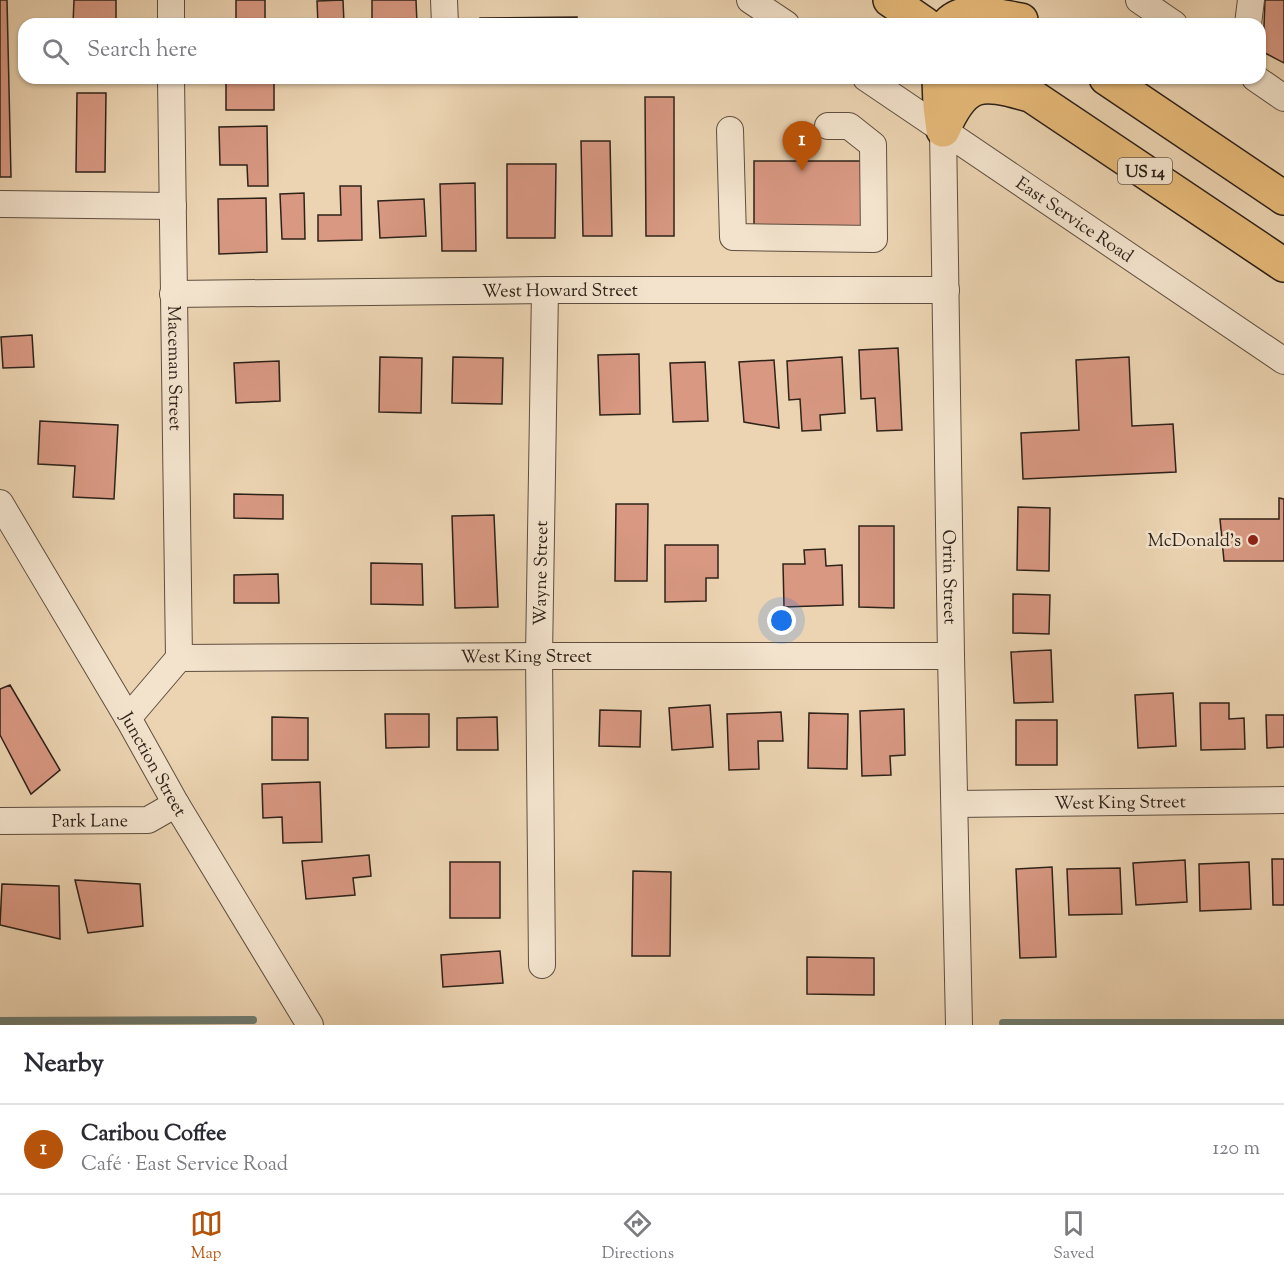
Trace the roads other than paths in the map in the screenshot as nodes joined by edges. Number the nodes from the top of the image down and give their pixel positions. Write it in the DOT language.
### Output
graph roads {
  1 [pos="171,0"];
  2 [pos="444,0"];
  3 [pos="750,0"];
  4 [pos="890,0"];
  5 [pos="991,0"];
  6 [pos="1138,0"];
  7 [pos="1251,0"];
  8 [pos="171,18"];
  9 [pos="445,18"];
  10 [pos="777,18"];
  11 [pos="916,18"];
  12 [pos="954,18"];
  13 [pos="1000,18"];
  14 [pos="1018,18"];
  15 [pos="1165,18"];
  16 [pos="1249,18"];
  17 [pos="171,84"];
  18 [pos="875,84"];
  19 [pos="939,84"];
  20 [pos="1014,84"];
  21 [pos="1115,84"];
  22 [pos="1264,84"];
  23 [pos="1033,97"];
  24 [pos="1284,98"];
  25 [pos="828,126"];
  26 [pos="730,130"];
  27 [pos="943,130"];
  28 [pos="1284,198"];
  29 [pos="0,204"];
  30 [pos="173,206"];
  31 [pos="1284,265"];
  32 [pos="545,290"];
  33 [pos="946,290"];
  34 [pos="173,294"];
  35 [pos="1284,361"];
  36 [pos="0,503"];
  37 [pos="539,656"];
  38 [pos="951,656"];
  39 [pos="179,658"];
  40 [pos="128,718"];
  41 [pos="1284,800"];
  42 [pos="176,804"];
  43 [pos="955,804"];
  44 [pos="0,821"];
  45 [pos="542,965"];
  46 [pos="310,1025"];
  47 [pos="960,1025"];
  1 -- 8 [label="street"];
  2 -- 9 [label="street"];
  3 -- 10 [label="street"];
  4 -- 11 [label="highway"];
  5 -- 14 [label="highway"];
  6 -- 15 [label="street"];
  7 -- 16 [label="street"];
  12 -- 13 [label="highway"];
  17 -- 30 [label="street, Maceman Street"];
  18 -- 27 [label="street, East Service Road"];
  19 -- 27 [label="highway"];
  20 -- 23 [label="highway, US 14"];
  21 -- 28 [label="highway"];
  22 -- 24 [label="street"];
  23 -- 27 [label="highway"];
  23 -- 31 [label="highway, US 14"];
  25 -- 26 [label="street"];
  27 -- 33 [label="street, Orrin Street"];
  27 -- 35 [label="street, East Service Road"];
  29 -- 30 [label="street"];
  30 -- 34 [label="street, Maceman Street"];
  32 -- 33 [label="street, West Howard Street"];
  32 -- 34 [label="street, West Howard Street"];
  32 -- 37 [label="street, Wayne Street"];
  33 -- 38 [label="street, Orrin Street"];
  34 -- 39 [label="street, Maceman Street"];
  36 -- 40 [label="street, Junction Street"];
  37 -- 38 [label="street, West King Street"];
  37 -- 39 [label="street, West King Street"];
  37 -- 45 [label="street, Wayne Street"];
  38 -- 43 [label="street, Orrin Street"];
  39 -- 40 [label="street"];
  40 -- 42 [label="street, Junction Street"];
  41 -- 43 [label="street, West King Street"];
  42 -- 44 [label="street, Park Lane"];
  42 -- 46 [label="street, Junction Street"];
  43 -- 47 [label="street, Orrin Street"];
}
